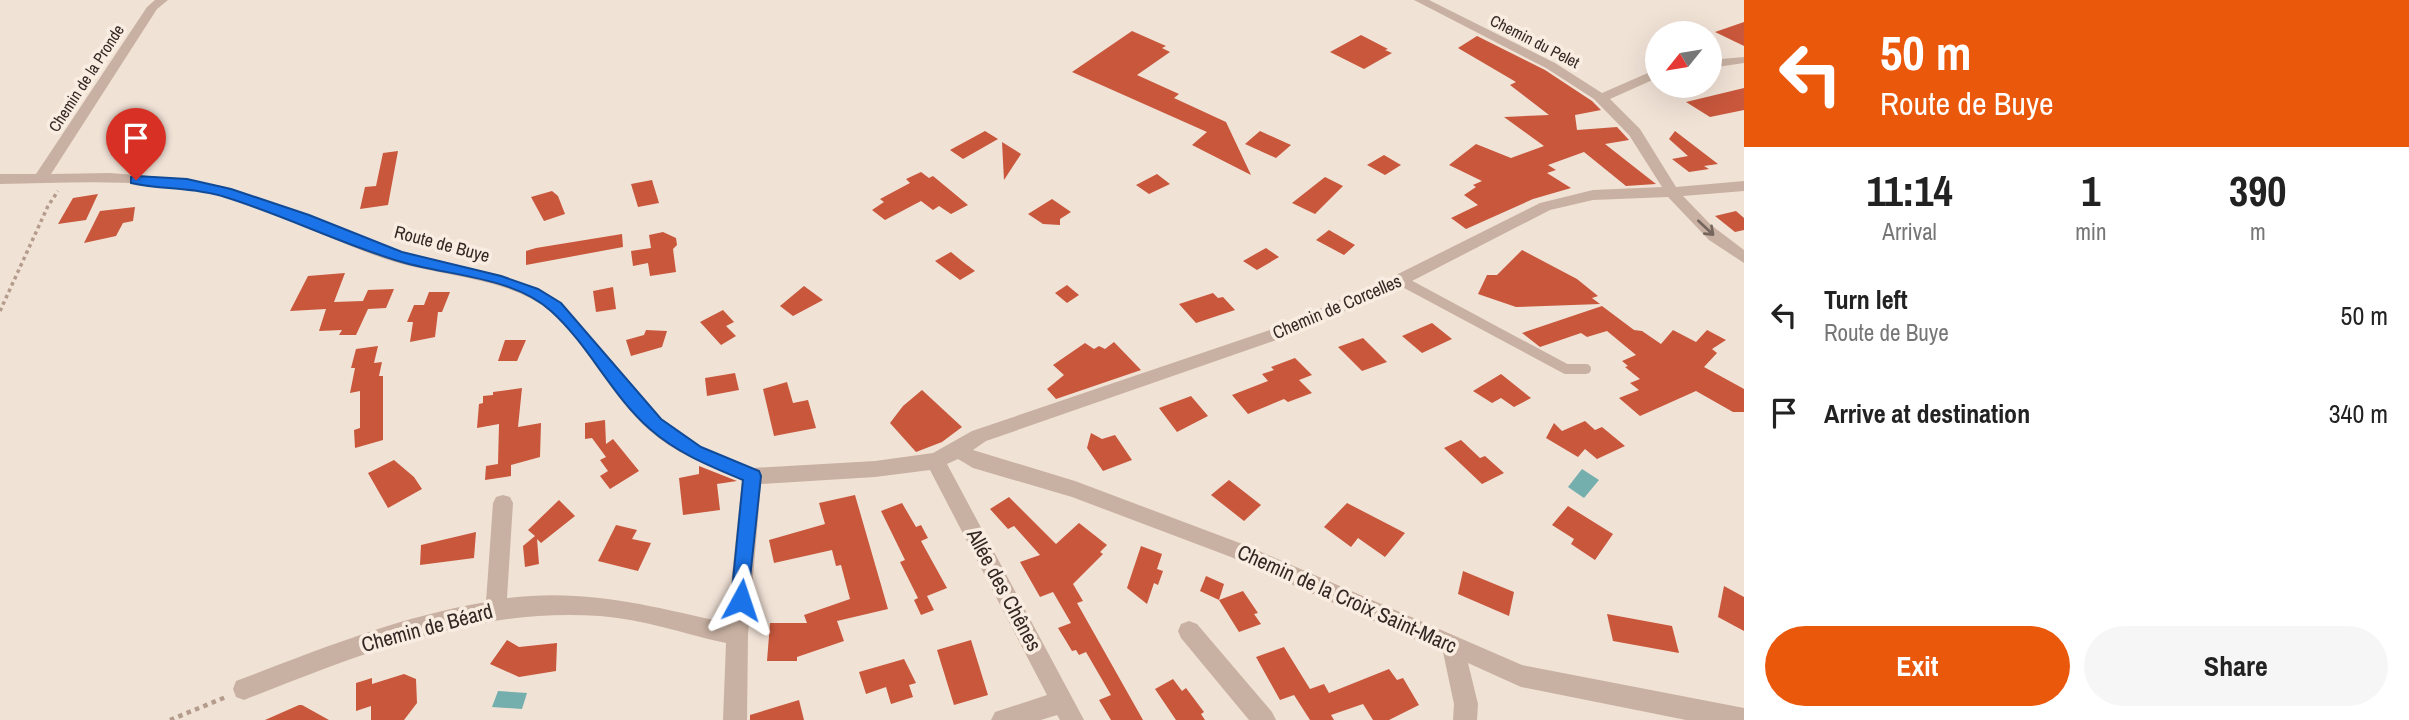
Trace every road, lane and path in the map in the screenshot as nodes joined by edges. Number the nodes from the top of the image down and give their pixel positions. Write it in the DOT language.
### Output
graph roads {
  1 [pos="162,0"];
  2 [pos="1420,0"];
  3 [pos="1741,60"];
  4 [pos="1722,62"];
  5 [pos="1645,78"];
  6 [pos="1601,98"];
  7 [pos="0,178"];
  8 [pos="41,178"];
  9 [pos="65,178"];
  10 [pos="1744,186"];
  11 [pos="1673,192"];
  12 [pos="1744,258"];
  13 [pos="1400,280"];
  14 [pos="0,311"];
  15 [pos="1586,369"];
  16 [pos="959,450"];
  17 [pos="935,461"];
  18 [pos="752,476"];
  19 [pos="503,503"];
  20 [pos="496,607"];
  21 [pos="1189,631"];
  22 [pos="737,635"];
  23 [pos="1452,645"];
  24 [pos="244,689"];
  25 [pos="1068,711"];
  26 [pos="170,720"];
  27 [pos="735,720"];
  28 [pos="1003,720"];
  29 [pos="1264,720"];
  30 [pos="1465,720"];
  31 [pos="1744,720"];
  1 -- 8 [label="street, Chemin de la Pronde"];
  2 -- 6 [label="street, Chemin du Pelet"];
  3 -- 4 [label="street"];
  5 -- 6 [label="street"];
  6 -- 11 [label="street, Chemin du Pelet"];
  7 -- 8 [label="street, Route de Buye"];
  8 -- 9 [label="street, Route de Buye"];
  9 -- 14 [label="path"];
  9 -- 18 [label="street, Route de Buye"];
  10 -- 11 [label="street, Chemin de Corcelles"];
  11 -- 12 [label="street, Chemin du Pelet, one-way"];
  11 -- 13 [label="street, Chemin de Corcelles"];
  13 -- 15 [label="lane"];
  13 -- 16 [label="street, Chemin de Corcelles"];
  16 -- 17 [label="street, Chemin de Corcelles"];
  16 -- 23 [label="street, Chemin de la Croix Saint-Marc"];
  17 -- 18 [label="street, Route de Buye"];
  17 -- 25 [label="street, Allée des Chênes"];
  18 -- 22 [label="street"];
  19 -- 20 [label="street"];
  20 -- 22 [label="street, Chemin de Béard"];
  20 -- 24 [label="street, Chemin de Béard"];
  21 -- 29 [label="street"];
  22 -- 27 [label="street"];
  23 -- 30 [label="street"];
  23 -- 31 [label="street, Chemin de la Croix Saint-Marc"];
  24 -- 26 [label="path"];
  25 -- 28 [label="street"];
}
